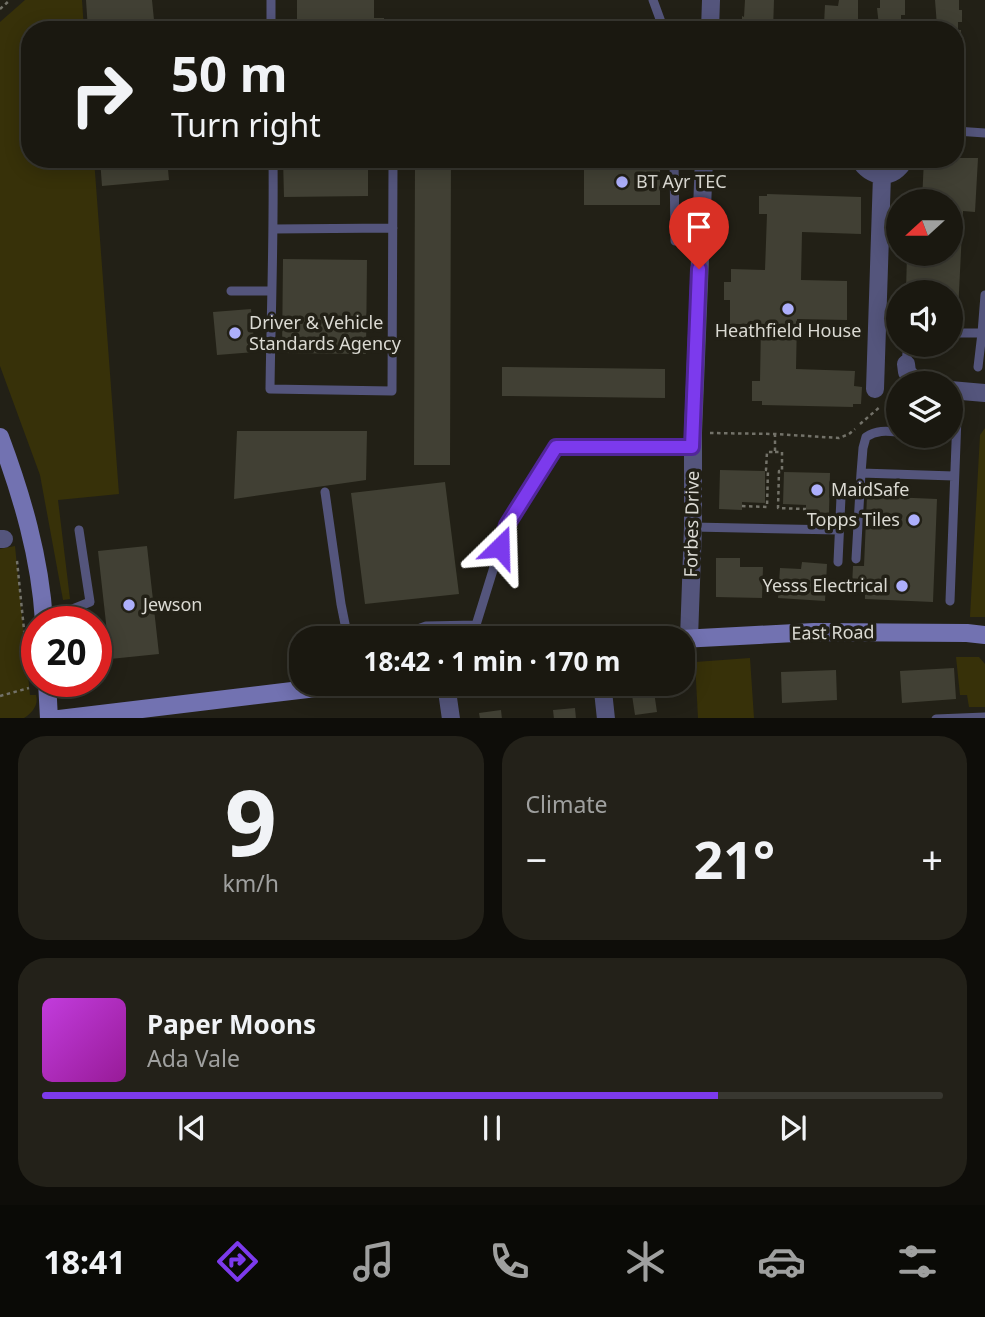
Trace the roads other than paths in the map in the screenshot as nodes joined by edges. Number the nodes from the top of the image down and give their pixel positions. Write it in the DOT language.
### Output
graph roads {
  1 [pos="271,0"];
  2 [pos="653,0"];
  3 [pos="711,0"];
  4 [pos="271,21"];
  5 [pos="661,21"];
  6 [pos="710,21"];
  7 [pos="964,132"];
  8 [pos="985,133"];
  9 [pos="273,168"];
  10 [pos="393,168"];
  11 [pos="674,168"];
  12 [pos="704,168"];
  13 [pos="866,168"];
  14 [pos="898,168"];
  15 [pos="882,175"];
  16 [pos="393,228"];
  17 [pos="274,229"];
  18 [pos="675,241"];
  19 [pos="231,291"];
  20 [pos="271,291"];
  21 [pos="985,295"];
  22 [pos="963,332"];
  23 [pos="982,333"];
  24 [pos="906,357"];
  25 [pos="906,364"];
  26 [pos="978,367"];
  27 [pos="907,371"];
  28 [pos="875,389"];
  29 [pos="963,392"];
  30 [pos="985,393"];
  31 [pos="886,431"];
  32 [pos="0,437"];
  33 [pos="693,440"];
  34 [pos="953,448"];
  35 [pos="861,473"];
  36 [pos="954,475"];
  37 [pos="325,492"];
  38 [pos="841,497"];
  39 [pos="693,527"];
  40 [pos="79,530"];
  41 [pos="839,530"];
  42 [pos="856,559"];
  43 [pos="838,562"];
  44 [pos="950,601"];
  45 [pos="42,606"];
  46 [pos="80,606"];
  47 [pos="345,626"];
  48 [pos="426,626"];
  49 [pos="686,626"];
  50 [pos="985,629"];
  51 [pos="976,634"];
  52 [pos="695,638"];
  53 [pos="289,691"];
  54 [pos="448,696"];
  55 [pos="604,696"];
  56 [pos="48,697"];
  57 [pos="985,717"];
  58 [pos="49,718"];
  59 [pos="67,718"];
  60 [pos="451,718"];
  61 [pos="606,718"];
  62 [pos="960,718"];
  1 -- 4 [label="lane"];
  2 -- 5 [label="lane"];
  3 -- 6 [label="street"];
  7 -- 8 [label="lane"];
  9 -- 17 [label="lane"];
  10 -- 16 [label="lane"];
  11 -- 18 [label="lane"];
  12 -- 33 [label="street, Forbes Drive"];
  13 -- 15 [label="street"];
  14 -- 15 [label="street"];
  15 -- 28 [label="street"];
  16 -- 17 [label="lane"];
  16 -- 20 [label="lane"];
  17 -- 20 [label="lane"];
  19 -- 20 [label="lane"];
  21 -- 23 [label="lane"];
  22 -- 23 [label="lane"];
  23 -- 26 [label="lane"];
  24 -- 25 [label="lane"];
  25 -- 27 [label="street"];
  29 -- 30 [label="street"];
  31 -- 35 [label="lane"];
  32 -- 45 [label="street"];
  33 -- 39 [label="street, Forbes Drive"];
  33 -- 48 [label="lane"];
  34 -- 36 [label="lane"];
  35 -- 36 [label="lane"];
  35 -- 42 [label="lane"];
  36 -- 44 [label="lane"];
  37 -- 47 [label="lane"];
  38 -- 41 [label="lane"];
  39 -- 41 [label="lane"];
  39 -- 49 [label="street, Forbes Drive"];
  40 -- 46 [label="lane"];
  41 -- 43 [label="lane"];
  50 -- 51 [label="street, East Road"];
  51 -- 52 [label="street, East Road"];
  53 -- 59 [label="street"];
  54 -- 60 [label="street"];
  55 -- 61 [label="street"];
  56 -- 58 [label="street"];
  57 -- 62 [label="lane"];
}
